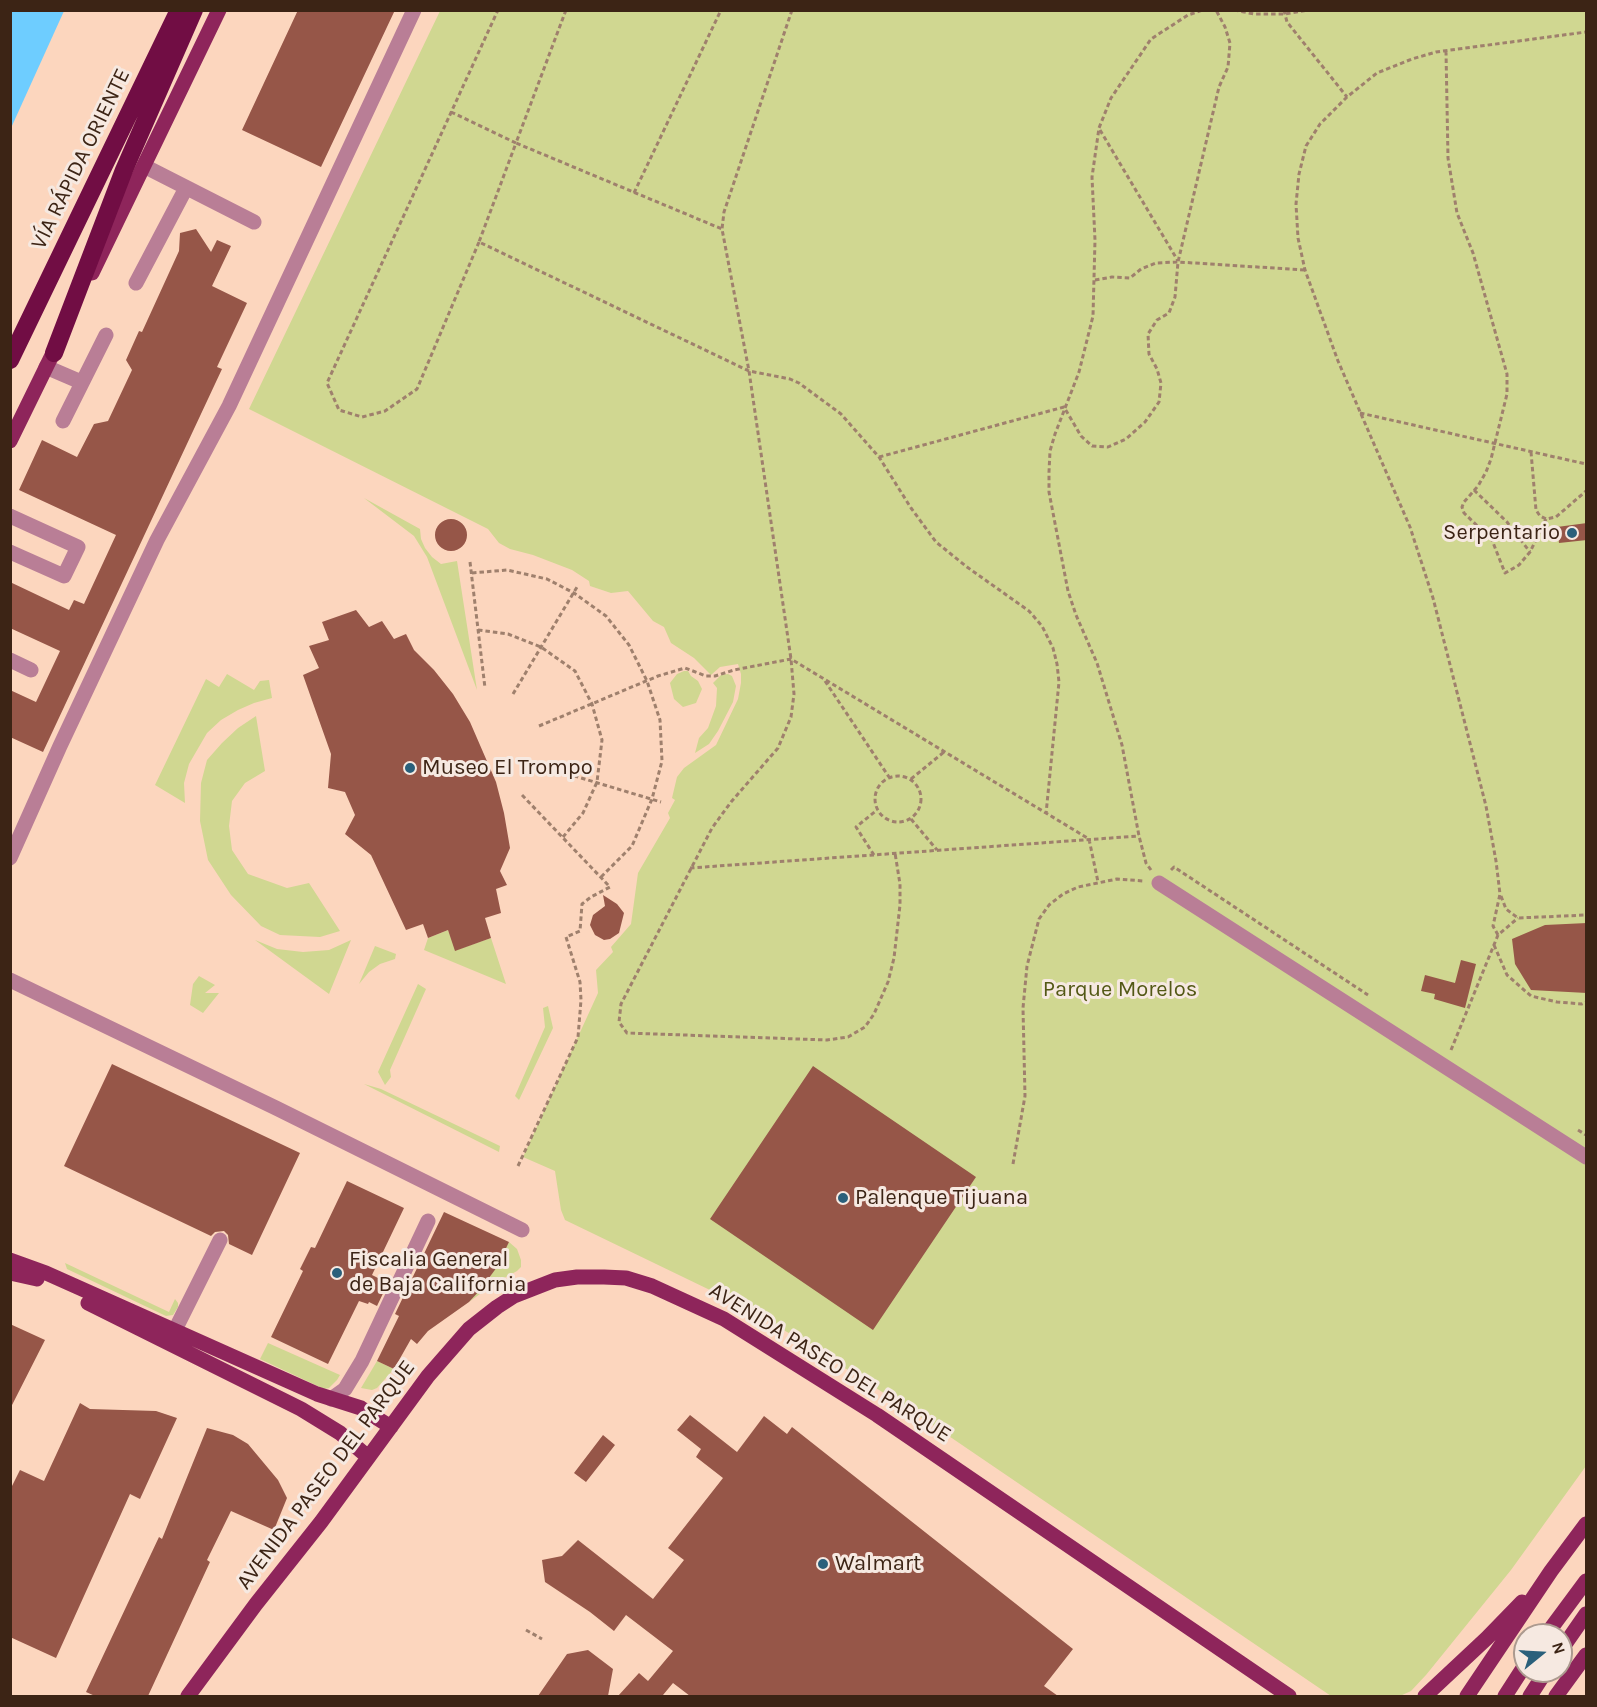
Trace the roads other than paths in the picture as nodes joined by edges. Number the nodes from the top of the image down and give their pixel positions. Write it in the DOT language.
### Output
graph roads {
  1 [pos="178,10"];
  2 [pos="194,10"];
  3 [pos="219,10"];
  4 [pos="414,10"];
  5 [pos="144,166"];
  6 [pos="186,188"];
  7 [pos="254,222"];
  8 [pos="136,284"];
  9 [pos="106,335"];
  10 [pos="10,360"];
  11 [pos="50,360"];
  12 [pos="81,382"];
  13 [pos="63,421"];
  14 [pos="10,441"];
  15 [pos="10,516"];
  16 [pos="10,552"];
  17 [pos="10,660"];
  18 [pos="31,670"];
  19 [pos="10,858"];
  20 [pos="1159,883"];
  21 [pos="10,980"];
  22 [pos="1587,1157"];
  23 [pos="428,1221"];
  24 [pos="522,1230"];
  25 [pos="220,1240"];
  26 [pos="10,1260"];
  27 [pos="10,1273"];
  28 [pos="172,1336"];
  29 [pos="331,1399"];
  30 [pos="391,1427"];
  31 [pos="368,1457"];
  32 [pos="1587,1524"];
  33 [pos="1551,1571"];
  34 [pos="1587,1581"];
  35 [pos="1587,1614"];
  36 [pos="1555,1623"];
  37 [pos="1573,1633"];
  38 [pos="1587,1655"];
  39 [pos="1513,1683"];
  40 [pos="1538,1683"];
  41 [pos="188,1696"];
  42 [pos="1289,1696"];
  43 [pos="1425,1696"];
  44 [pos="1467,1696"];
  45 [pos="1505,1696"];
  46 [pos="1530,1696"];
  47 [pos="1556,1696"];
  1 -- 10 [label="highway, VÍA RÁPIDA ORIENTE"];
  2 -- 11 [label="highway"];
  3 -- 5 [label="main road"];
  4 -- 19 [label="lane"];
  5 -- 6 [label="lane"];
  5 -- 11 [label="main road"];
  6 -- 7 [label="lane"];
  6 -- 8 [label="lane"];
  9 -- 12 [label="lane"];
  11 -- 12 [label="lane"];
  11 -- 14 [label="main road"];
  12 -- 13 [label="lane"];
  15 -- 16 [label="lane"];
  17 -- 18 [label="lane"];
  20 -- 22 [label="lane"];
  21 -- 24 [label="lane"];
  23 -- 29 [label="lane"];
  25 -- 28 [label="lane"];
  26 -- 28 [label="main road"];
  27 -- 28 [label="main road"];
  28 -- 29 [label="main road"];
  28 -- 31 [label="main road"];
  29 -- 30 [label="main road"];
  30 -- 31 [label="main road, AVENIDA PASEO DEL PARQUE"];
  30 -- 42 [label="main road, AVENIDA PASEO DEL PARQUE"];
  31 -- 41 [label="main road, AVENIDA PASEO DEL PARQUE"];
  32 -- 33 [label="main road"];
  33 -- 43 [label="main road"];
  33 -- 44 [label="main road"];
  34 -- 36 [label="main road"];
  35 -- 37 [label="main road"];
  38 -- 47 [label="main road"];
  39 -- 45 [label="main road"];
  40 -- 46 [label="main road"];
}
